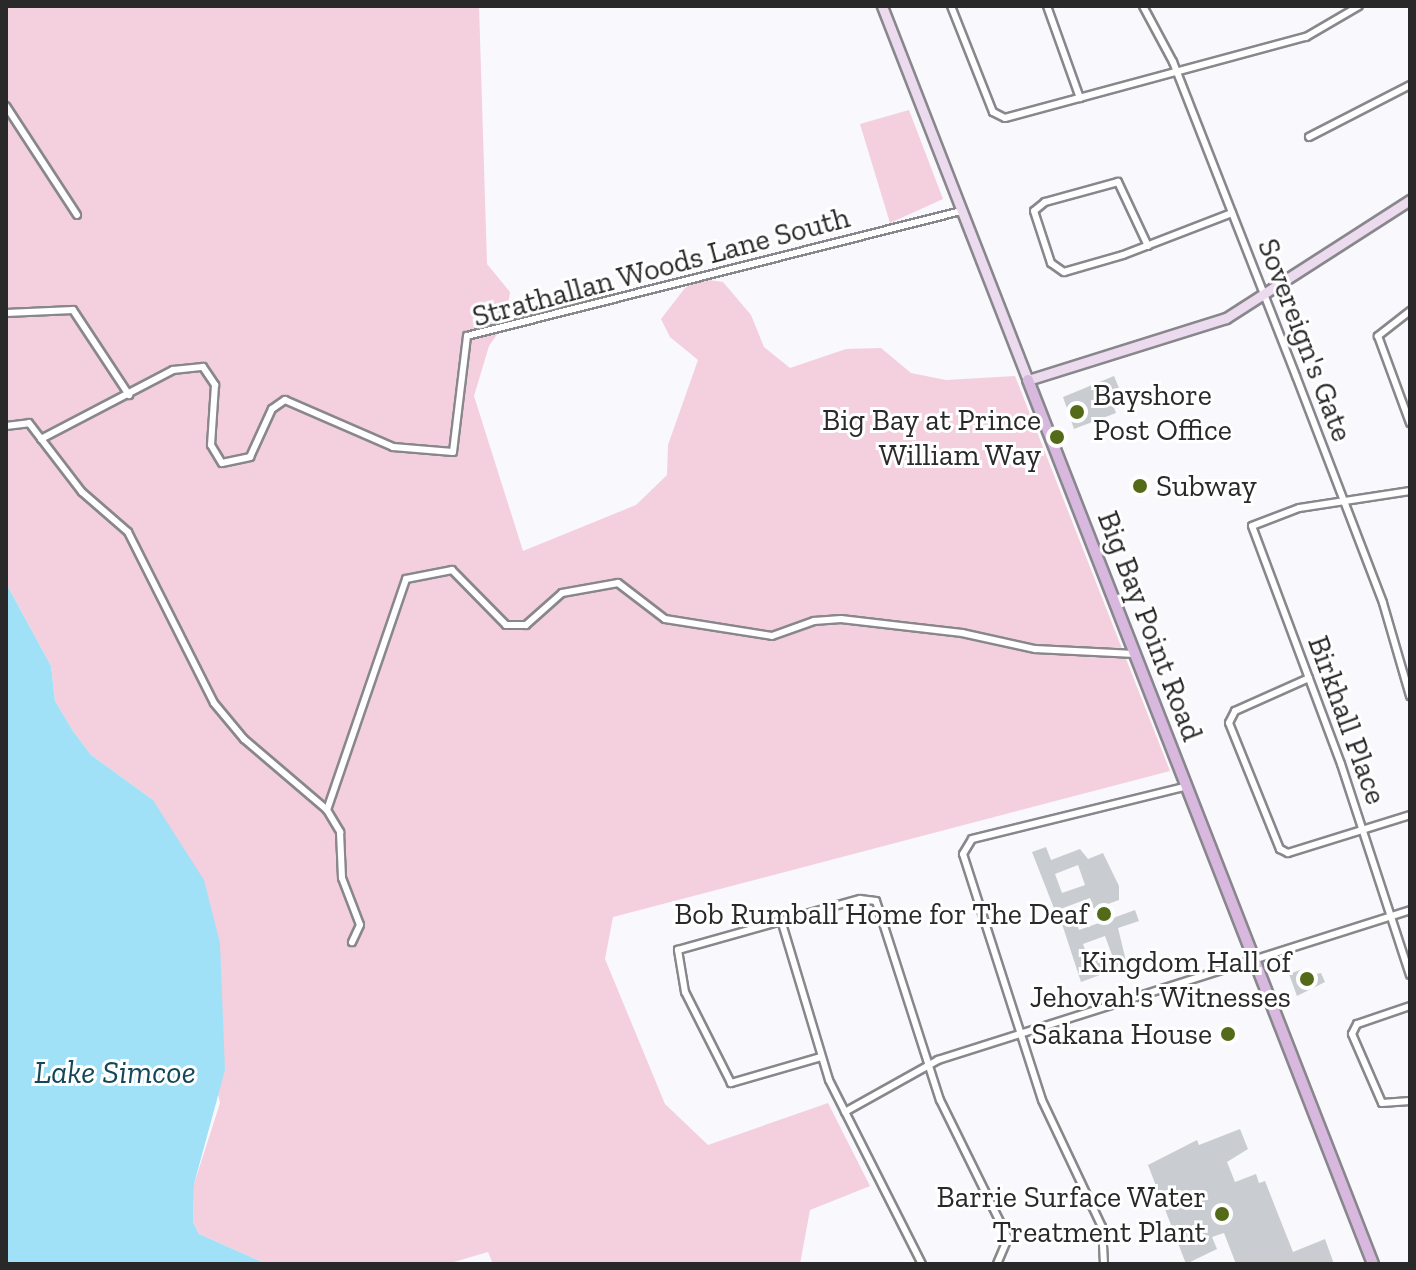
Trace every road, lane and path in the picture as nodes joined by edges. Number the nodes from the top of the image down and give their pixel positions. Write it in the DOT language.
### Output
graph roads {
  1 [pos="882,6"];
  2 [pos="951,6"];
  3 [pos="1047,6"];
  4 [pos="1143,6"];
  5 [pos="1359,6"];
  6 [pos="1177,72"];
  7 [pos="1410,85"];
  8 [pos="1080,98"];
  9 [pos="6,106"];
  10 [pos="1309,137"];
  11 [pos="1410,200"];
  12 [pos="961,211"];
  13 [pos="1232,213"];
  14 [pos="77,215"];
  15 [pos="1148,246"];
  16 [pos="1264,296"];
  17 [pos="1410,311"];
  18 [pos="6,313"];
  19 [pos="1028,380"];
  20 [pos="129,395"];
  21 [pos="1410,423"];
  22 [pos="6,426"];
  23 [pos="41,439"];
  24 [pos="1410,491"];
  25 [pos="1343,501"];
  26 [pos="1135,654"];
  27 [pos="1410,660"];
  28 [pos="1400,662"];
  29 [pos="1309,678"];
  30 [pos="1410,696"];
  31 [pos="1187,786"];
  32 [pos="327,810"];
  33 [pos="1410,815"];
  34 [pos="1362,830"];
  35 [pos="1410,910"];
  36 [pos="1389,917"];
  37 [pos="781,920"];
  38 [pos="352,942"];
  39 [pos="1257,959"];
  40 [pos="1410,975"];
  41 [pos="1410,1006"];
  42 [pos="1021,1034"];
  43 [pos="821,1057"];
  44 [pos="928,1065"];
  45 [pos="1410,1101"];
  46 [pos="845,1112"];
  47 [pos="922,1264"];
  48 [pos="997,1264"];
  49 [pos="1104,1264"];
  50 [pos="1373,1264"];
  1 -- 12 [label="street, Big Bay Point Road"];
  2 -- 8 [label="street"];
  3 -- 8 [label="street"];
  4 -- 6 [label="street, Sovereign's Gate"];
  5 -- 6 [label="street"];
  6 -- 8 [label="street"];
  6 -- 13 [label="street, Sovereign's Gate"];
  7 -- 10 [label="street"];
  9 -- 14 [label="street"];
  11 -- 16 [label="street"];
  12 -- 19 [label="street, Big Bay Point Road"];
  12 -- 20 [label="street, Strathallan Woods Lane South"];
  13 -- 15 [label="street"];
  13 -- 16 [label="street, Sovereign's Gate"];
  15 -- 15 [label="street"];
  16 -- 19 [label="street"];
  16 -- 25 [label="street, Sovereign's Gate"];
  17 -- 21 [label="street"];
  18 -- 20 [label="street"];
  19 -- 26 [label="main road, Big Bay Point Road"];
  20 -- 23 [label="street, Strathallan Woods Lane South"];
  22 -- 23 [label="street"];
  23 -- 32 [label="street"];
  24 -- 25 [label="street"];
  25 -- 28 [label="street, Sovereign's Gate"];
  25 -- 29 [label="street, Birkhall Place"];
  26 -- 31 [label="main road, Big Bay Point Road"];
  26 -- 32 [label="street"];
  27 -- 28 [label="street"];
  28 -- 30 [label="street, Sovereign's Gate"];
  29 -- 34 [label="street, Birkhall Place"];
  29 -- 34 [label="street"];
  31 -- 39 [label="main road, Big Bay Point Road"];
  31 -- 42 [label="street"];
  32 -- 38 [label="street"];
  33 -- 34 [label="street"];
  34 -- 36 [label="street, Birkhall Place"];
  35 -- 36 [label="street"];
  36 -- 39 [label="street"];
  36 -- 40 [label="street, Birkhall Place"];
  37 -- 43 [label="street"];
  37 -- 43 [label="street"];
  37 -- 44 [label="street"];
  39 -- 42 [label="street"];
  39 -- 50 [label="main road, Big Bay Point Road"];
  41 -- 45 [label="street"];
  42 -- 44 [label="street"];
  42 -- 49 [label="street"];
  43 -- 46 [label="street"];
  44 -- 46 [label="street"];
  44 -- 48 [label="street"];
  46 -- 47 [label="street"];
}
